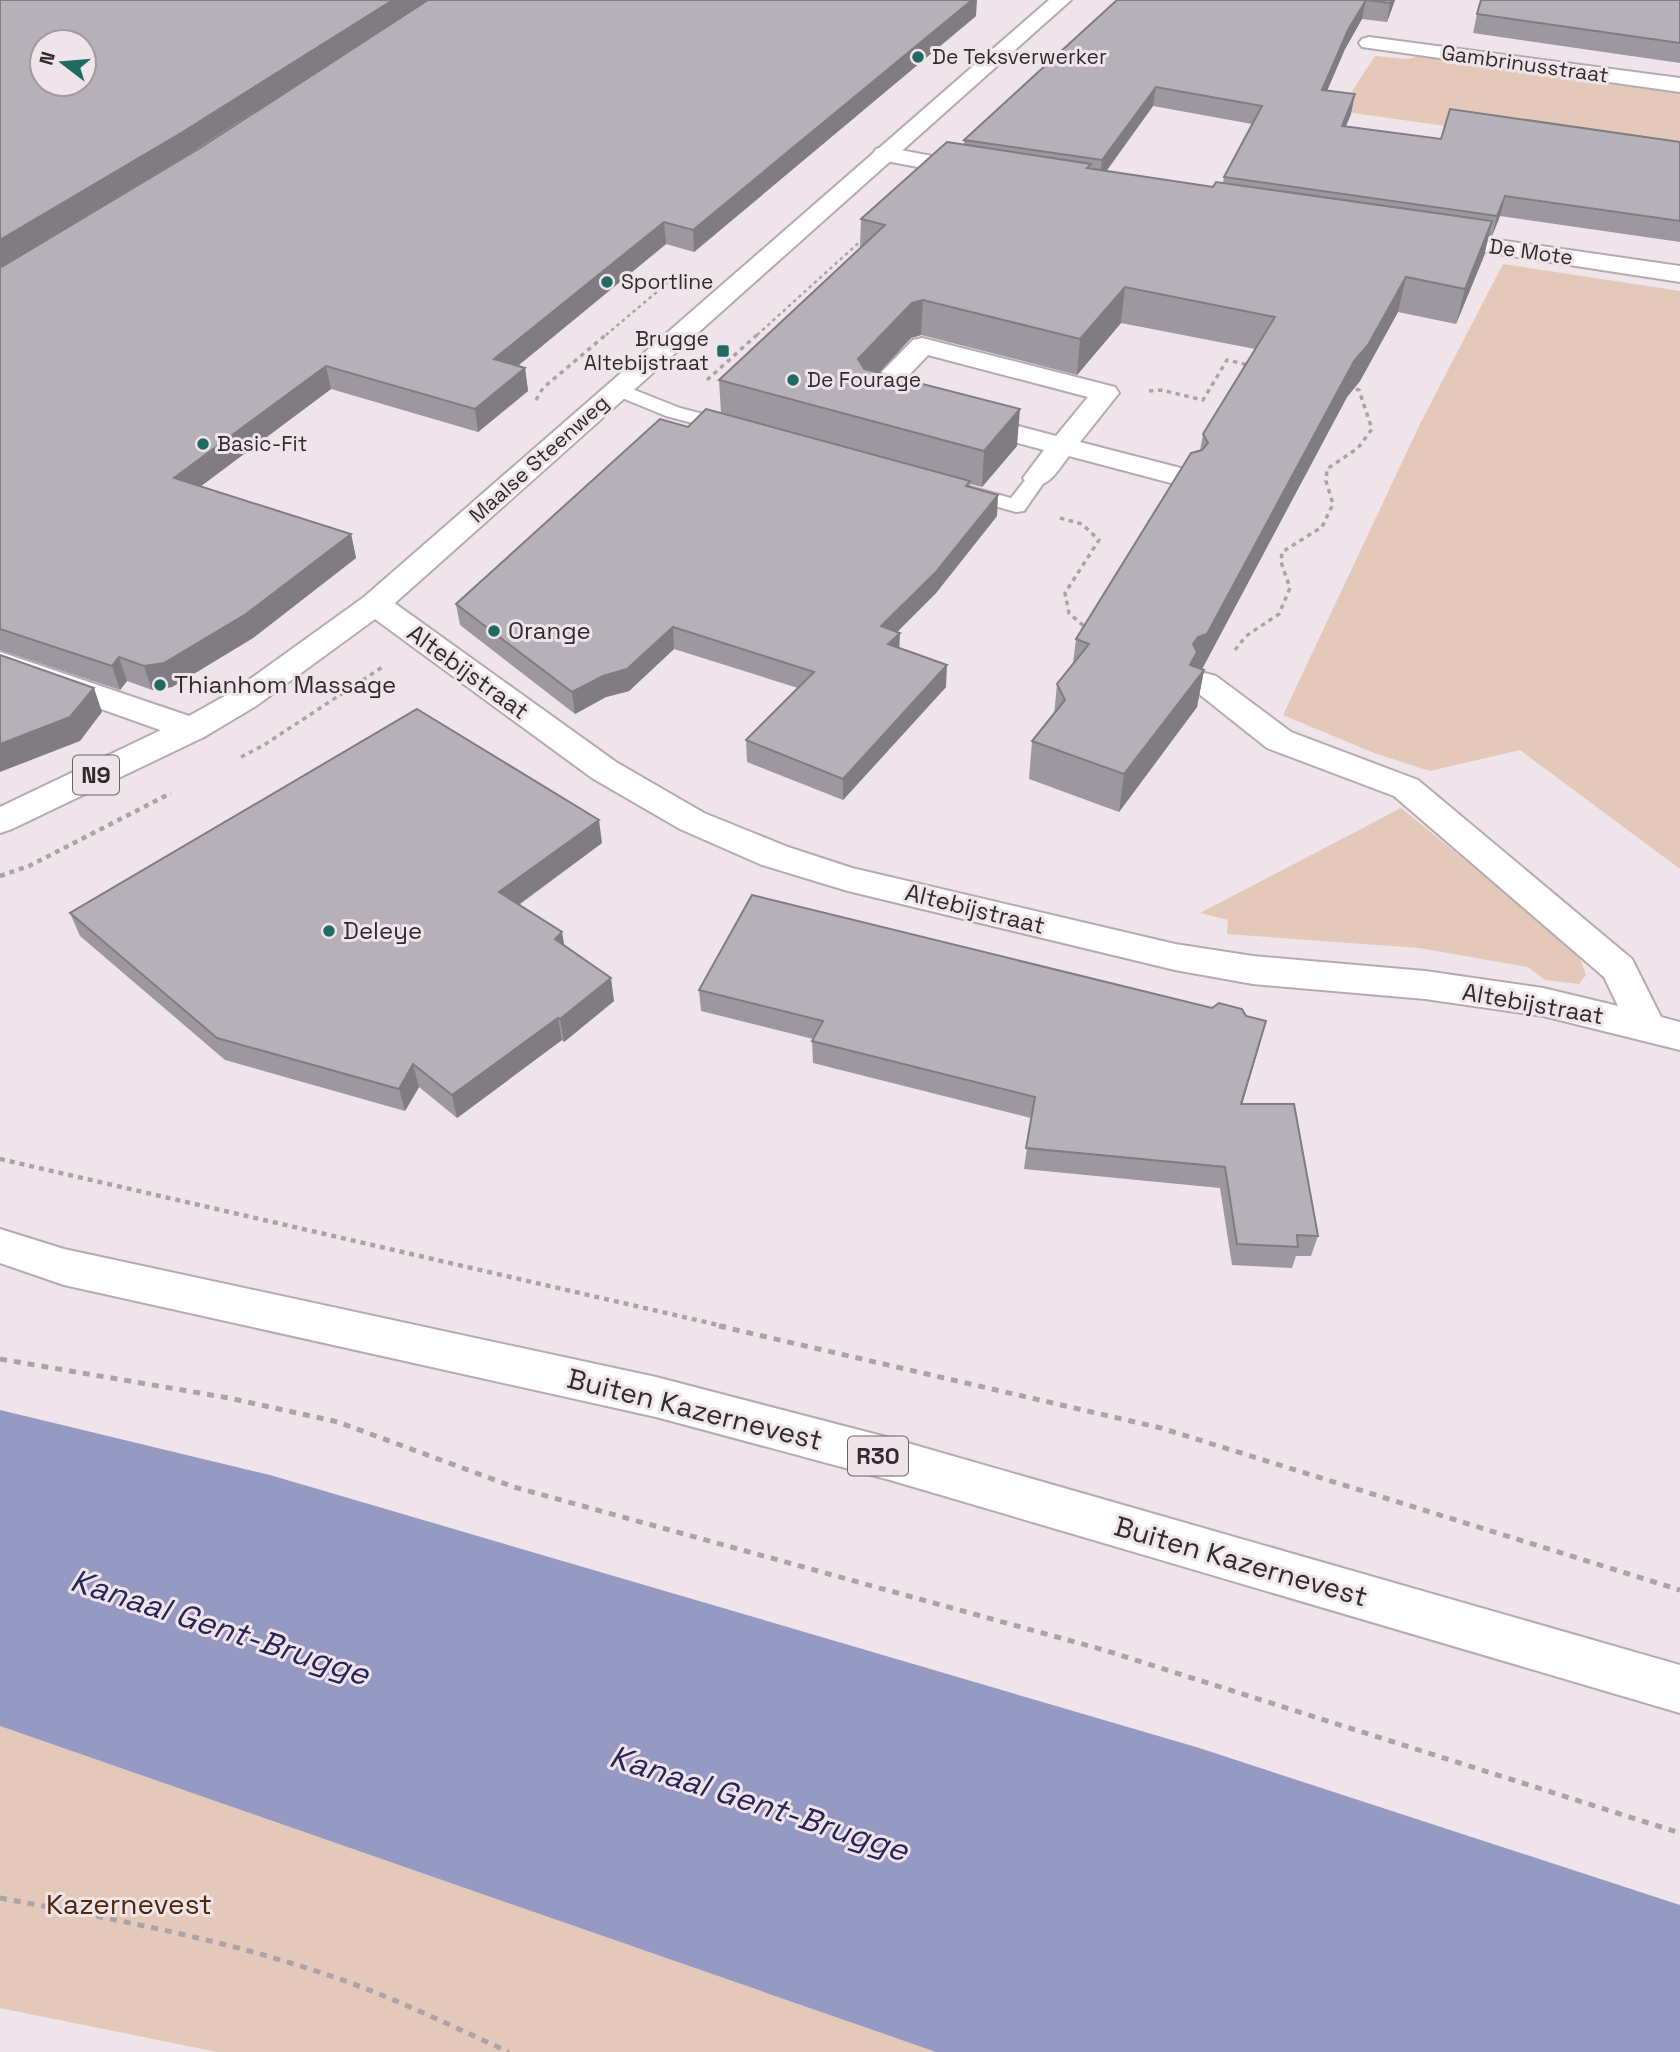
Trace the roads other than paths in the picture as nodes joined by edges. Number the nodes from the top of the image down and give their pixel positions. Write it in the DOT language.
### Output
graph roads {
  1 [pos="1061,0"];
  2 [pos="1369,43"];
  3 [pos="1680,85"];
  4 [pos="884,154"];
  5 [pos="1002,175"];
  6 [pos="1415,235"];
  7 [pos="1680,274"];
  8 [pos="617,390"];
  9 [pos="752,433"];
  10 [pos="1062,446"];
  11 [pos="1037,478"];
  12 [pos="1186,478"];
  13 [pos="937,484"];
  14 [pos="374,604"];
  15 [pos="0,662"];
  16 [pos="1206,683"];
  17 [pos="192,729"];
  18 [pos="0,821"];
  19 [pos="1646,1026"];
  20 [pos="1680,1036"];
  21 [pos="0,1246"];
  22 [pos="64,1267"];
  23 [pos="0,1269"];
  24 [pos="1680,1689"];
  1 -- 4 [label="street, Maalse Steenweg / N9"];
  2 -- 3 [label="street, Gambrinusstraat"];
  4 -- 5 [label="street"];
  4 -- 8 [label="street, Maalse Steenweg / N9"];
  6 -- 7 [label="street, De Mote"];
  8 -- 9 [label="lane"];
  8 -- 14 [label="street, Maalse Steenweg / N9"];
  10 -- 10 [label="street"];
  10 -- 11 [label="street"];
  10 -- 12 [label="street"];
  11 -- 13 [label="lane"];
  14 -- 17 [label="street, Maalse Steenweg / N9"];
  14 -- 19 [label="street, Altebijstraat"];
  15 -- 17 [label="street"];
  16 -- 19 [label="street, Altebijstraat"];
  17 -- 18 [label="street, Maalse Steenweg / N9"];
  19 -- 20 [label="street, Altebijstraat"];
  21 -- 22 [label="street, Buiten Kazernevest / R30"];
  22 -- 23 [label="street, Buiten Kazernevest / R30"];
  22 -- 24 [label="street, Buiten Kazernevest / R30"];
}
